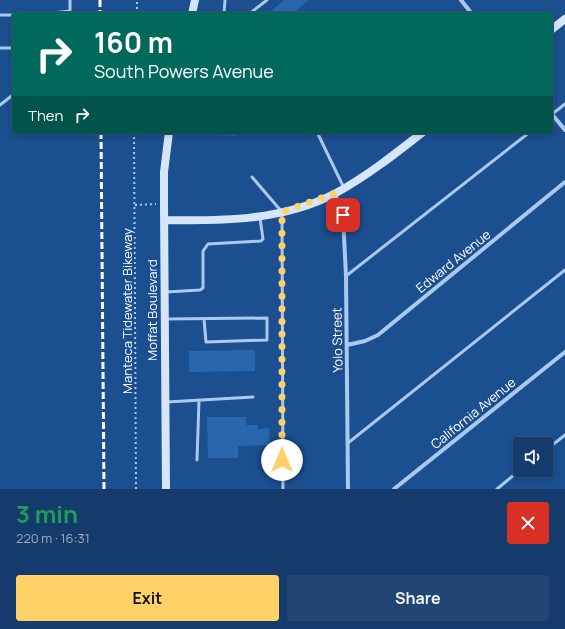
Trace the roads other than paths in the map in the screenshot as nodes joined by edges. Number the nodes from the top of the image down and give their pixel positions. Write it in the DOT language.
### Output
graph roads {
  1 [pos="70,0"];
  2 [pos="195,0"];
  3 [pos="225,0"];
  4 [pos="267,0"];
  5 [pos="461,0"];
  6 [pos="67,12"];
  7 [pos="192,12"];
  8 [pos="224,12"];
  9 [pos="252,12"];
  10 [pos="470,12"];
  11 [pos="0,15"];
  12 [pos="12,15"];
  13 [pos="565,19"];
  14 [pos="553,28"];
  15 [pos="0,48"];
  16 [pos="12,48"];
  17 [pos="12,96"];
  18 [pos="565,104"];
  19 [pos="0,105"];
  20 [pos="553,113"];
  21 [pos="553,116"];
  22 [pos="565,130"];
  23 [pos="169,134"];
  24 [pos="318,134"];
  25 [pos="420,134"];
  26 [pos="527,134"];
  27 [pos="252,177"];
  28 [pos="565,182"];
  29 [pos="344,188"];
  30 [pos="335,193"];
  31 [pos="282,212"];
  32 [pos="260,216"];
  33 [pos="164,220"];
  34 [pos="565,270"];
  35 [pos="346,276"];
  36 [pos="164,292"];
  37 [pos="164,319"];
  38 [pos="204,319"];
  39 [pos="347,345"];
  40 [pos="565,352"];
  41 [pos="253,397"];
  42 [pos="199,400"];
  43 [pos="165,402"];
  44 [pos="565,435"];
  45 [pos="348,442"];
  46 [pos="553,444"];
  47 [pos="197,460"];
  48 [pos="513,476"];
  49 [pos="166,489"];
  50 [pos="283,489"];
  51 [pos="348,489"];
  52 [pos="394,489"];
  53 [pos="496,489"];
  1 -- 6 [label="lane"];
  2 -- 7 [label="main road"];
  3 -- 8 [label="lane"];
  4 -- 9 [label="lane"];
  5 -- 10 [label="street"];
  11 -- 12 [label="lane"];
  13 -- 14 [label="main road"];
  15 -- 16 [label="lane"];
  17 -- 19 [label="lane"];
  18 -- 20 [label="lane"];
  21 -- 22 [label="street"];
  23 -- 33 [label="main road, Moffat Boulevard"];
  24 -- 29 [label="lane"];
  25 -- 29 [label="main road"];
  26 -- 35 [label="lane"];
  27 -- 31 [label="lane"];
  28 -- 39 [label="street, Edward Avenue"];
  29 -- 30 [label="main road"];
  30 -- 31 [label="main road"];
  30 -- 35 [label="street, Yolo Street"];
  31 -- 32 [label="main road"];
  31 -- 50 [label="lane"];
  32 -- 33 [label="main road"];
  32 -- 36 [label="lane"];
  33 -- 36 [label="main road, Moffat Boulevard"];
  34 -- 45 [label="lane"];
  35 -- 39 [label="street, Yolo Street"];
  36 -- 37 [label="main road, Moffat Boulevard"];
  37 -- 38 [label="lane"];
  37 -- 43 [label="main road, Moffat Boulevard"];
  38 -- 38 [label="lane"];
  39 -- 45 [label="street, Yolo Street"];
  40 -- 52 [label="street, California Avenue"];
  41 -- 42 [label="lane"];
  42 -- 43 [label="lane"];
  42 -- 47 [label="lane"];
  43 -- 49 [label="main road, Moffat Boulevard"];
  44 -- 46 [label="lane"];
  45 -- 51 [label="street, Yolo Street"];
  48 -- 53 [label="lane"];
}
